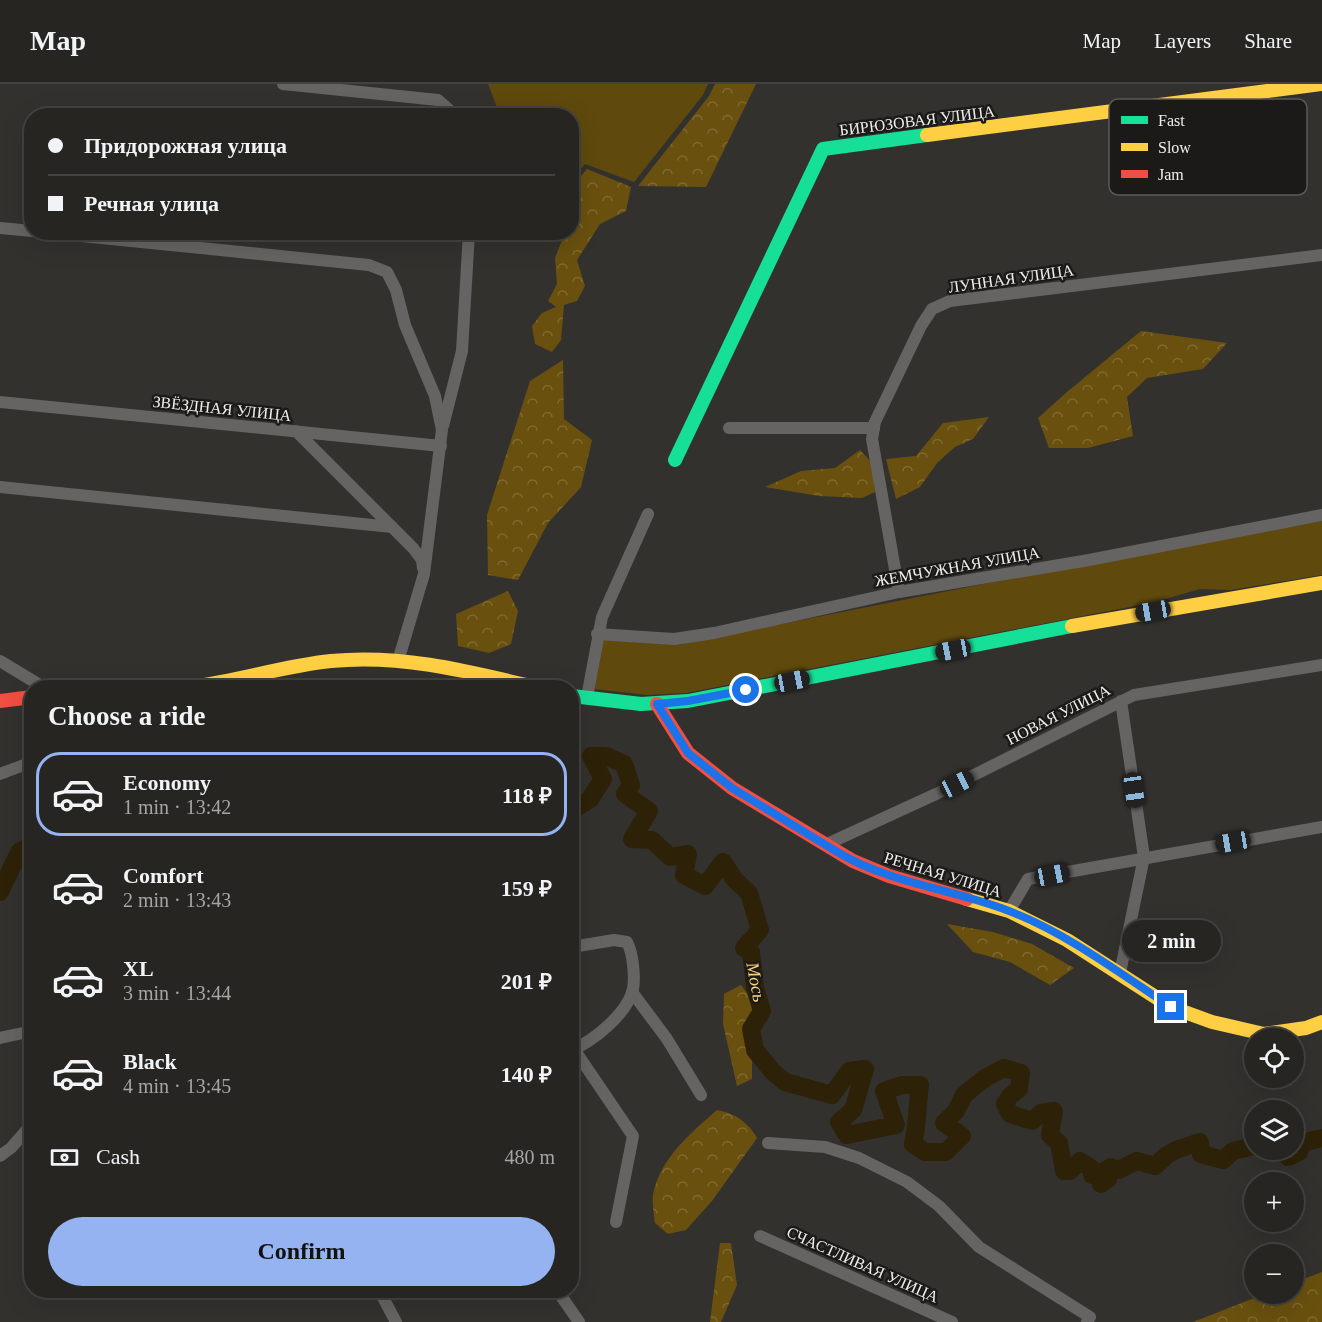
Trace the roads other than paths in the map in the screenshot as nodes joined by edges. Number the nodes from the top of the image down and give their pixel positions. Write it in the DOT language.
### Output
graph roads {
  1 [pos="283,84"];
  2 [pos="1321,84"];
  3 [pos="1206,99"];
  4 [pos="447,108"];
  5 [pos="1109,112"];
  6 [pos="0,228"];
  7 [pos="24,230"];
  8 [pos="121,240"];
  9 [pos="469,240"];
  10 [pos="1322,255"];
  11 [pos="0,402"];
  12 [pos="729,428"];
  13 [pos="874,428"];
  14 [pos="442,430"];
  15 [pos="296,431"];
  16 [pos="441,446"];
  17 [pos="675,460"];
  18 [pos="0,486"];
  19 [pos="648,514"];
  20 [pos="1322,515"];
  21 [pos="392,527"];
  22 [pos="424,574"];
  23 [pos="1322,583"];
  24 [pos="899,592"];
  25 [pos="597,634"];
  26 [pos="0,661"];
  27 [pos="398,661"];
  28 [pos="1322,665"];
  29 [pos="31,680"];
  30 [pos="235,680"];
  31 [pos="503,680"];
  32 [pos="579,696"];
  33 [pos="587,697"];
  34 [pos="24,698"];
  35 [pos="0,701"];
  36 [pos="1121,701"];
  37 [pos="657,704"];
  38 [pos="24,765"];
  39 [pos="0,774"];
  40 [pos="1322,826"];
  41 [pos="825,845"];
  42 [pos="1144,857"];
  43 [pos="1009,911"];
  44 [pos="579,946"];
  45 [pos="1120,973"];
  46 [pos="632,992"];
  47 [pos="1322,1022"];
  48 [pos="24,1033"];
  49 [pos="0,1038"];
  50 [pos="579,1046"];
  51 [pos="579,1059"];
  52 [pos="701,1095"];
  53 [pos="24,1133"];
  54 [pos="768,1143"];
  55 [pos="0,1156"];
  56 [pos="616,1222"];
  57 [pos="760,1236"];
  58 [pos="383,1298"];
  59 [pos="562,1298"];
  60 [pos="396,1322"];
  61 [pos="579,1322"];
  62 [pos="952,1322"];
  63 [pos="1087,1322"];
  1 -- 4 [label="street"];
  2 -- 3 [label="street, БИРЮЗОВАЯ УЛИЦА"];
  5 -- 17 [label="street, БИРЮЗОВАЯ УЛИЦА"];
  6 -- 7 [label="street"];
  8 -- 14 [label="street"];
  9 -- 14 [label="street"];
  10 -- 13 [label="street, ЛУННАЯ УЛИЦА"];
  11 -- 15 [label="street, ЗВЁЗДНАЯ УЛИЦА"];
  12 -- 13 [label="street"];
  13 -- 24 [label="street, ЛУННАЯ УЛИЦА"];
  14 -- 16 [label="street"];
  15 -- 16 [label="street, ЗВЁЗДНАЯ УЛИЦА"];
  15 -- 21 [label="street"];
  16 -- 22 [label="street"];
  18 -- 21 [label="street"];
  19 -- 25 [label="street"];
  20 -- 24 [label="street, ЖЕМЧУЖНАЯ УЛИЦА"];
  21 -- 22 [label="street"];
  22 -- 27 [label="street"];
  23 -- 37 [label="street"];
  24 -- 25 [label="street, ЖЕМЧУЖНАЯ УЛИЦА"];
  25 -- 33 [label="street"];
  26 -- 29 [label="street"];
  27 -- 30 [label="street"];
  27 -- 31 [label="street"];
  28 -- 36 [label="street, НОВАЯ УЛИЦА"];
  32 -- 33 [label="street"];
  33 -- 37 [label="street"];
  34 -- 35 [label="street"];
  36 -- 41 [label="street, НОВАЯ УЛИЦА"];
  36 -- 42 [label="street"];
  37 -- 41 [label="street, РЕЧНАЯ УЛИЦА"];
  38 -- 39 [label="street"];
  40 -- 42 [label="street"];
  41 -- 43 [label="street, РЕЧНАЯ УЛИЦА"];
  42 -- 43 [label="street"];
  42 -- 45 [label="street"];
  43 -- 45 [label="street, РЕЧНАЯ УЛИЦА"];
  44 -- 46 [label="street"];
  45 -- 47 [label="street, РЕЧНАЯ УЛИЦА"];
  46 -- 50 [label="street"];
  46 -- 52 [label="street"];
  48 -- 49 [label="street"];
  51 -- 56 [label="street"];
  53 -- 55 [label="street"];
  54 -- 63 [label="street"];
  57 -- 62 [label="street, СЧАСТЛИВАЯ УЛИЦА"];
  58 -- 60 [label="street"];
  59 -- 61 [label="street"];
}
